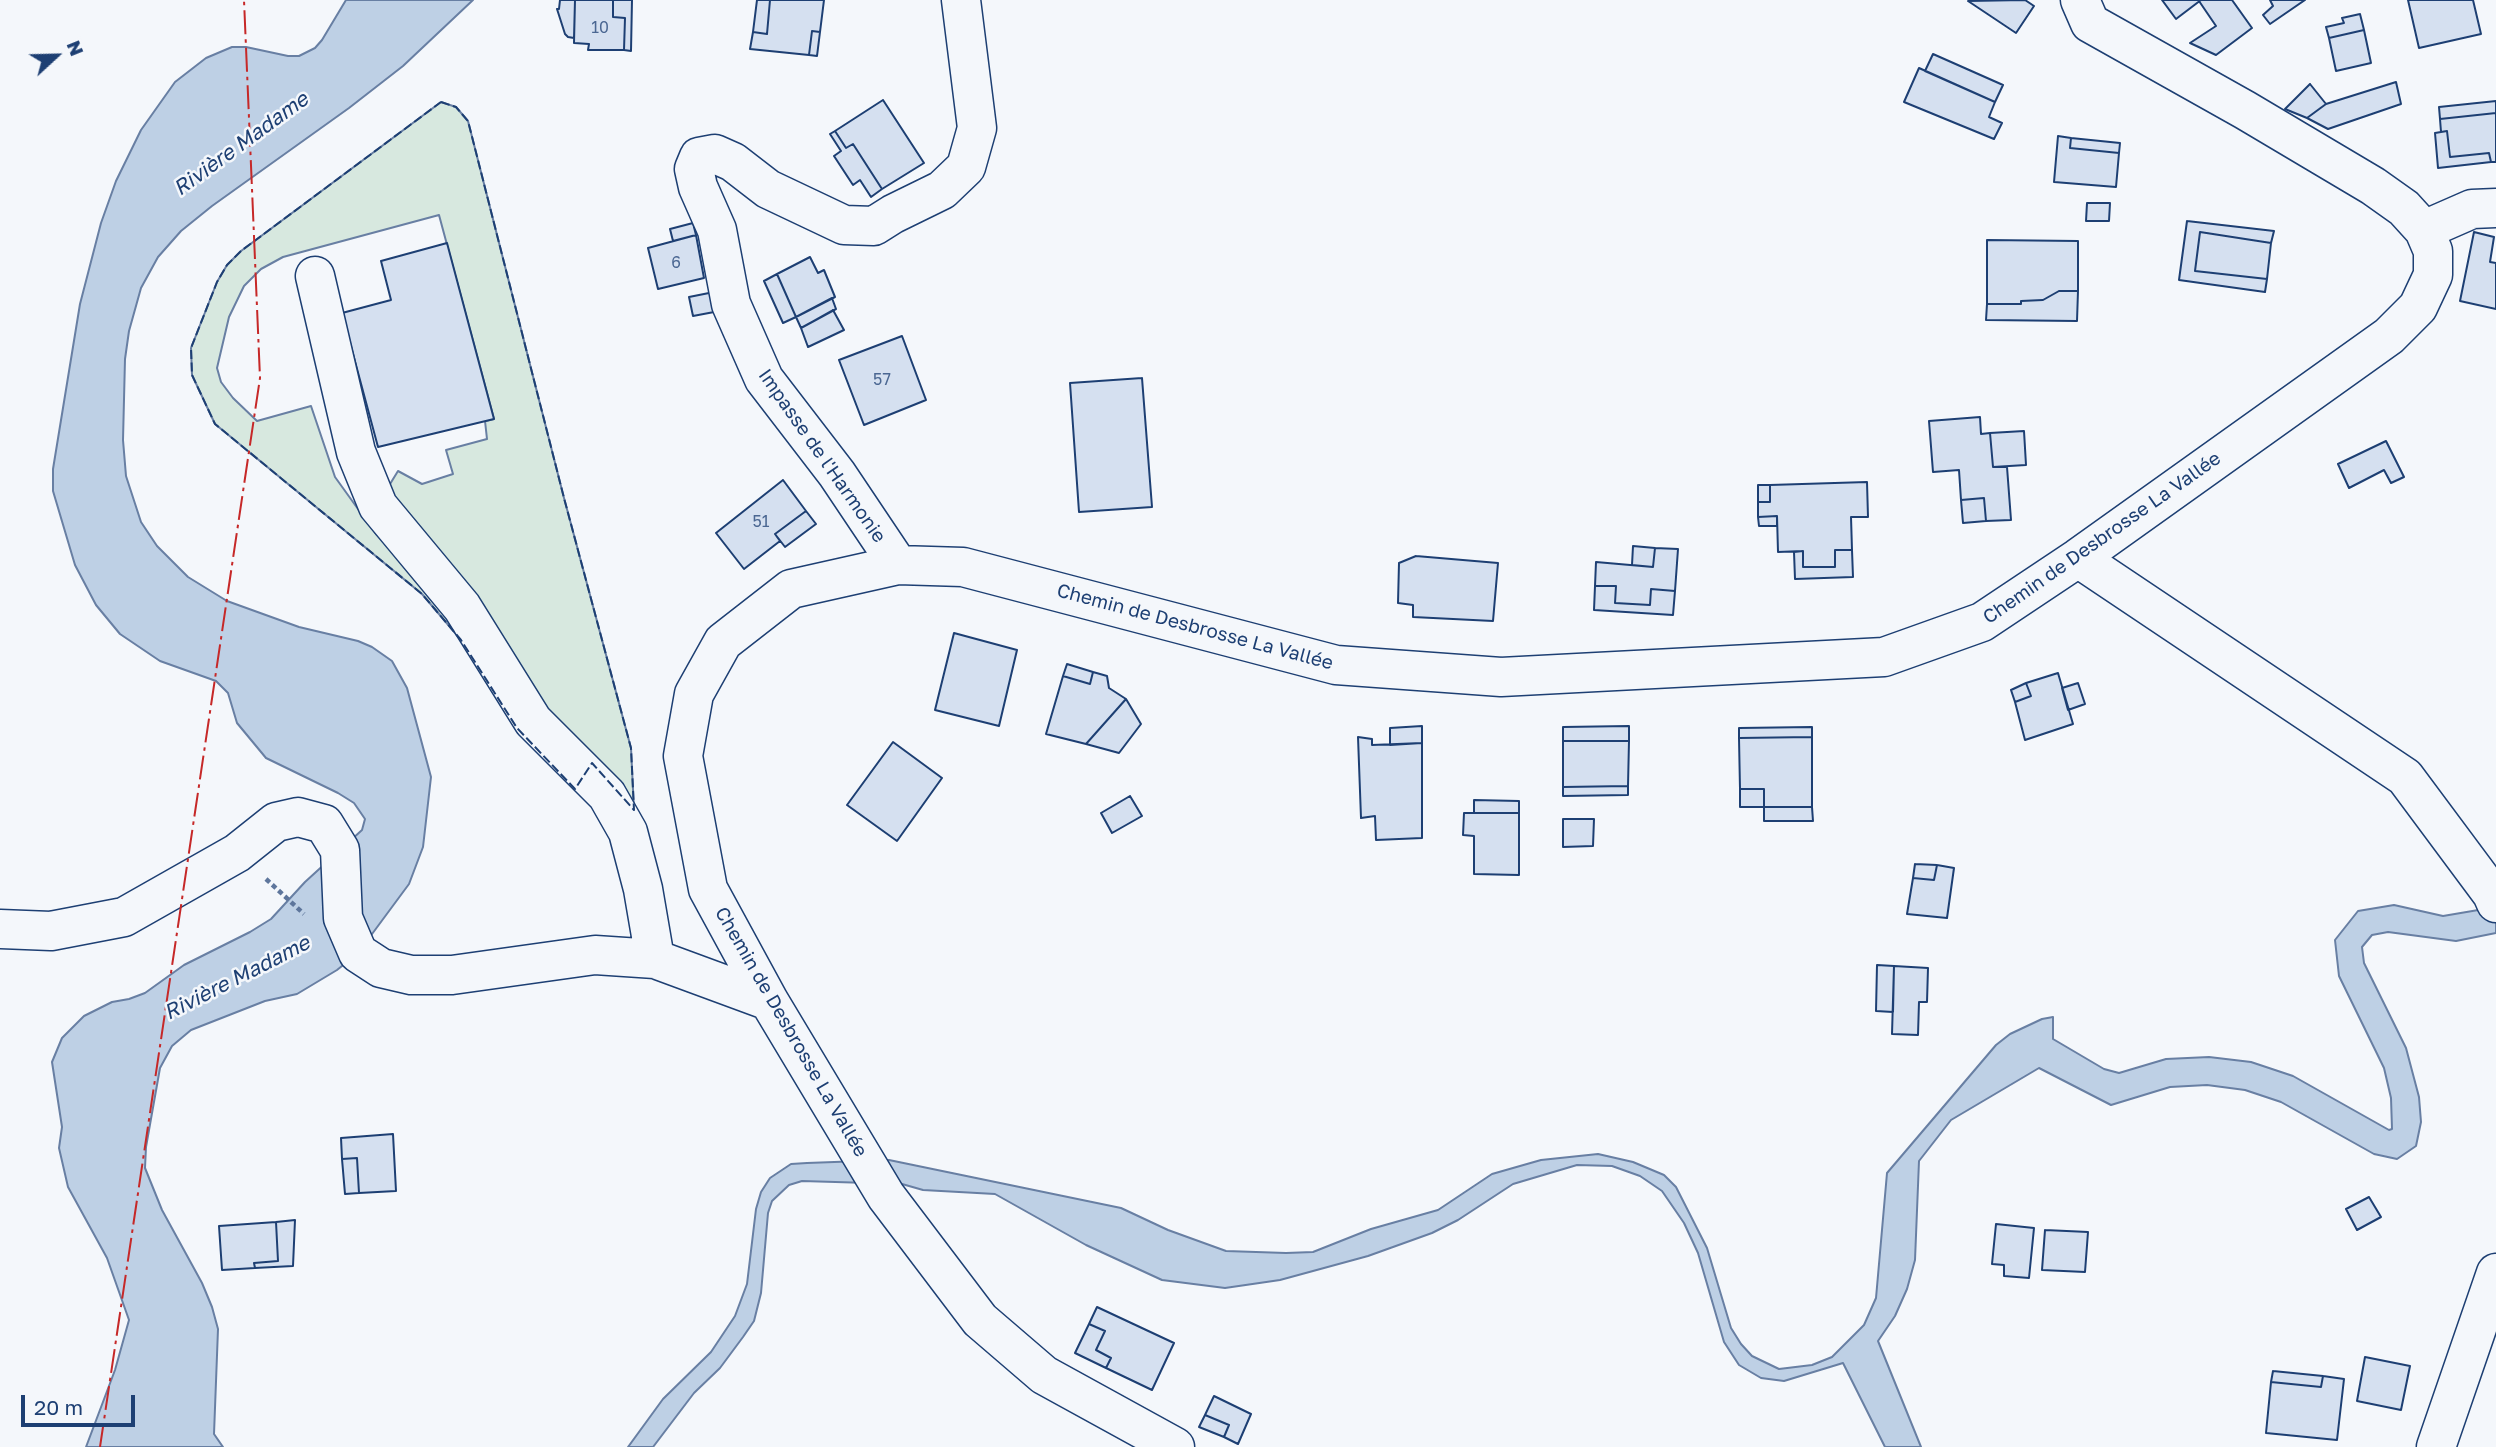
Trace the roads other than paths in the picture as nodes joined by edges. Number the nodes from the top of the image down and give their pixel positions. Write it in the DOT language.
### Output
graph roads {
  1 [pos="961,0"];
  2 [pos="2080,0"];
  3 [pos="2496,208"];
  4 [pos="2424,230"];
  5 [pos="315,276"];
  6 [pos="2078,558"];
  7 [pos="898,565"];
  8 [pos="2496,903"];
  9 [pos="0,929"];
  10 [pos="655,959"];
  11 [pos="769,1001"];
  12 [pos="2496,1273"];
  13 [pos="1175,1447"];
  14 [pos="2436,1447"];
  1 -- 7 [label="street, Impasse de l'Harmonie"];
  2 -- 4 [label="street, Chemin de Desbrosse La Vallée"];
  3 -- 4 [label="street"];
  4 -- 6 [label="street, Chemin de Desbrosse La Vallée"];
  5 -- 10 [label="street"];
  6 -- 7 [label="street, Chemin de Desbrosse La Vallée"];
  6 -- 8 [label="street"];
  7 -- 11 [label="street, Chemin de Desbrosse La Vallée"];
  9 -- 10 [label="street"];
  10 -- 11 [label="street"];
  11 -- 13 [label="street, Chemin de Desbrosse La Vallée"];
  12 -- 14 [label="street"];
}
